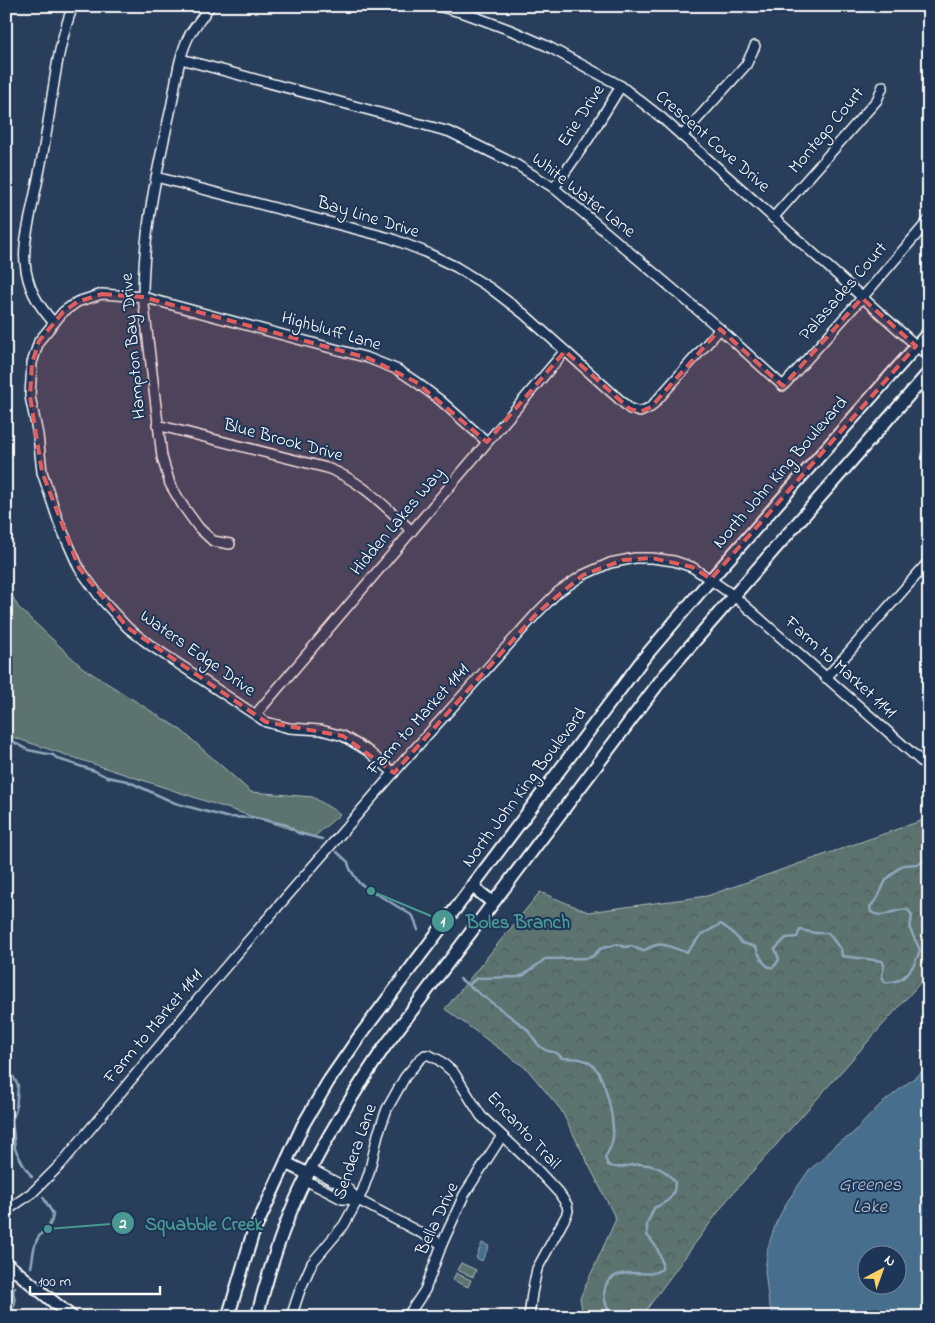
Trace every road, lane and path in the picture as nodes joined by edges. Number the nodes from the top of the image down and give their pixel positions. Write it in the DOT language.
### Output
graph roads {
  1 [pos="73,6"];
  2 [pos="210,6"];
  3 [pos="438,6"];
  4 [pos="755,46"];
  5 [pos="181,59"];
  6 [pos="621,86"];
  7 [pos="883,86"];
  8 [pos="682,136"];
  9 [pos="156,178"];
  10 [pos="554,188"];
  11 [pos="773,218"];
  12 [pos="929,220"];
  13 [pos="143,297"];
  14 [pos="862,298"];
  15 [pos="54,323"];
  16 [pos="720,329"];
  17 [pos="929,332"];
  18 [pos="916,346"];
  19 [pos="565,351"];
  20 [pos="929,357"];
  21 [pos="929,372"];
  22 [pos="783,386"];
  23 [pos="157,425"];
  24 [pos="487,442"];
  25 [pos="412,531"];
  26 [pos="230,544"];
  27 [pos="929,560"];
  28 [pos="711,579"];
  29 [pos="734,596"];
  30 [pos="826,678"];
  31 [pos="256,714"];
  32 [pos="929,768"];
  33 [pos="394,773"];
  34 [pos="473,887"];
  35 [pos="492,902"];
  36 [pos="429,1055"];
  37 [pos="502,1136"];
  38 [pos="286,1164"];
  39 [pos="308,1174"];
  40 [pos="358,1200"];
  41 [pos="6,1211"];
  42 [pos="442,1244"];
  43 [pos="6,1263"];
  44 [pos="72,1317"];
  45 [pos="228,1317"];
  46 [pos="257,1317"];
  47 [pos="291,1317"];
  48 [pos="406,1317"];
  49 [pos="529,1317"];
  1 -- 15 [label="street"];
  2 -- 5 [label="street, Hampton Bay Drive"];
  3 -- 6 [label="street, Crescent Cove Drive"];
  4 -- 8 [label="street"];
  5 -- 9 [label="street, Hampton Bay Drive"];
  5 -- 10 [label="street, White Water Lane"];
  6 -- 8 [label="street, Crescent Cove Drive"];
  6 -- 10 [label="street, Erie Drive"];
  7 -- 11 [label="street, Montego Court"];
  8 -- 11 [label="street, Crescent Cove Drive"];
  9 -- 13 [label="street, Hampton Bay Drive"];
  9 -- 19 [label="street, Bay Line Drive"];
  10 -- 16 [label="street, White Water Lane"];
  11 -- 14 [label="street, Crescent Cove Drive"];
  12 -- 14 [label="street, Palasades Court"];
  13 -- 15 [label="street, Waters Edge Drive"];
  13 -- 23 [label="street, Hampton Bay Drive"];
  13 -- 24 [label="street, Highbluff Lane"];
  14 -- 18 [label="street, Crescent Cove Drive"];
  14 -- 22 [label="street, Palasades Court"];
  15 -- 31 [label="street, Waters Edge Drive"];
  16 -- 19 [label="street, Bay Line Drive"];
  16 -- 22 [label="street, White Water Lane"];
  17 -- 18 [label="main road, North John King Boulevard"];
  18 -- 20 [label="street, Crescent Cove Drive"];
  18 -- 28 [label="main road, North John King Boulevard"];
  19 -- 24 [label="street, Hidden Lakes Way"];
  21 -- 29 [label="main road"];
  23 -- 25 [label="street, Blue Brook Drive"];
  23 -- 26 [label="street, Hampton Bay Drive"];
  24 -- 25 [label="street, Hidden Lakes Way"];
  25 -- 31 [label="street, Hidden Lakes Way"];
  27 -- 30 [label="street"];
  28 -- 29 [label="street, Farm to Market 1141"];
  28 -- 33 [label="street, Farm to Market 1141"];
  28 -- 34 [label="main road, North John King Boulevard"];
  29 -- 30 [label="street, Farm to Market 1141"];
  29 -- 35 [label="main road"];
  30 -- 32 [label="street, Farm to Market 1141"];
  31 -- 33 [label="street, Waters Edge Drive"];
  33 -- 41 [label="street, Farm to Market 1141"];
  34 -- 35 [label="main road"];
  34 -- 38 [label="main road, North John King Boulevard"];
  35 -- 39 [label="main road"];
  36 -- 37 [label="street, Encanto Trail"];
  36 -- 40 [label="street, Sendera Lane"];
  37 -- 42 [label="street, Bella Drive"];
  37 -- 49 [label="street, Encanto Trail"];
  38 -- 39 [label="main road"];
  38 -- 45 [label="main road, North John King Boulevard"];
  39 -- 40 [label="street"];
  39 -- 46 [label="main road"];
  40 -- 42 [label="street"];
  40 -- 47 [label="street, Sendera Lane"];
  42 -- 48 [label="street, Bella Drive"];
  43 -- 44 [label="main road"];
}
